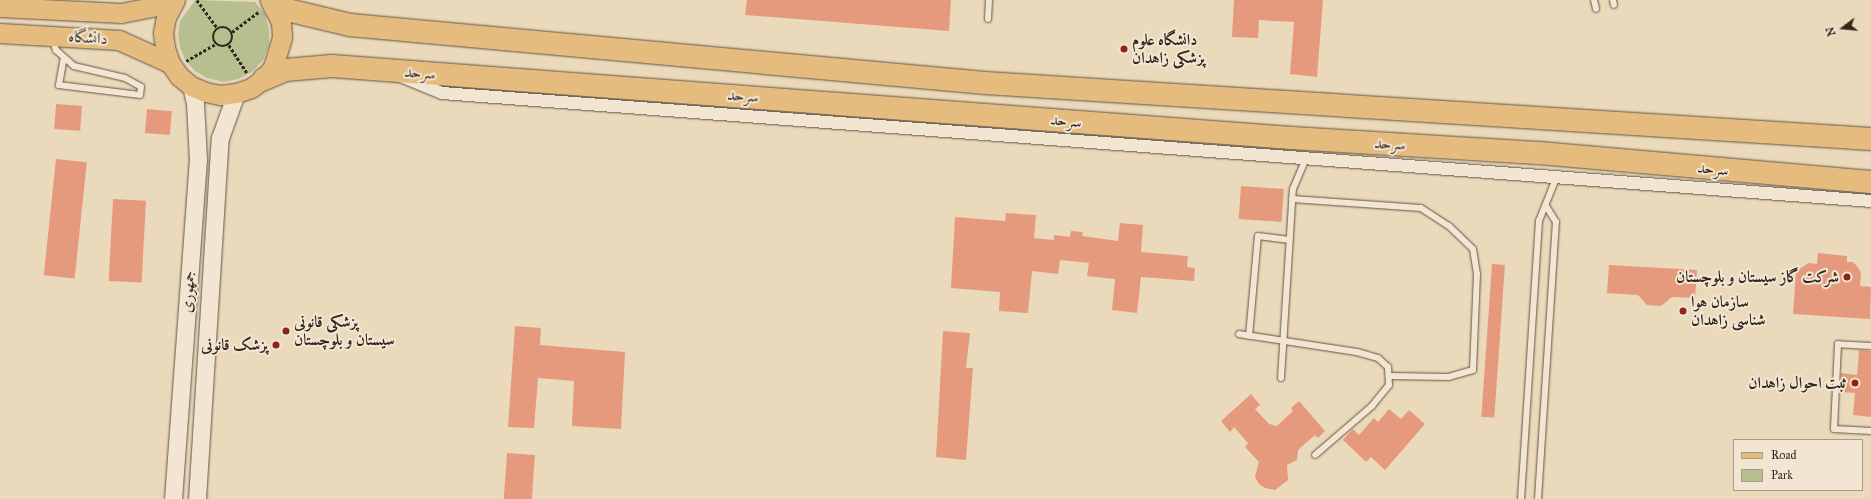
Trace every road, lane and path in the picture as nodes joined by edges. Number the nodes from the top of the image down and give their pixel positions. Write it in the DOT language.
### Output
graph roads {
  1 [pos="198,0"];
  2 [pos="989,0"];
  3 [pos="1594,0"];
  4 [pos="174,2"];
  5 [pos="0,6"];
  6 [pos="269,6"];
  7 [pos="1596,10"];
  8 [pos="988,19"];
  9 [pos="217,28"];
  10 [pos="232,32"];
  11 [pos="0,33"];
  12 [pos="52,36"];
  13 [pos="215,44"];
  14 [pos="229,45"];
  15 [pos="64,57"];
  16 [pos="173,66"];
  17 [pos="386,70"];
  18 [pos="259,82"];
  19 [pos="191,86"];
  20 [pos="236,93"];
  21 [pos="1871,139"];
  22 [pos="1306,158"];
  23 [pos="1557,176"];
  24 [pos="1871,182"];
  25 [pos="1292,199"];
  26 [pos="1871,201"];
  27 [pos="1546,206"];
  28 [pos="1290,240"];
  29 [pos="1239,334"];
  30 [pos="1249,336"];
  31 [pos="1283,342"];
  32 [pos="1871,346"];
  33 [pos="1388,376"];
  34 [pos="1281,378"];
  35 [pos="1871,431"];
  36 [pos="1315,455"];
  37 [pos="173,499"];
  38 [pos="197,499"];
  39 [pos="1521,499"];
  40 [pos="1538,499"];
  1 -- 9 [label="path"];
  2 -- 8 [label="lane"];
  3 -- 7 [label="lane"];
  4 -- 5 [label="main road, دانشگاه"];
  4 -- 16 [label="main road"];
  6 -- 10 [label="path"];
  6 -- 18 [label="main road"];
  6 -- 21 [label="highway, سرحد"];
  9 -- 10 [label="path"];
  9 -- 13 [label="path"];
  10 -- 14 [label="path"];
  11 -- 12 [label="main road, دانشگاه"];
  12 -- 15 [label="lane"];
  12 -- 16 [label="main road, دانشگاه"];
  13 -- 14 [label="path"];
  13 -- 16 [label="path"];
  14 -- 18 [label="path"];
  15 -- 15 [label="lane"];
  16 -- 19 [label="main road"];
  17 -- 18 [label="highway, سرحد"];
  17 -- 22 [label="street"];
  17 -- 24 [label="highway, سرحد"];
  18 -- 20 [label="main road"];
  19 -- 20 [label="main road"];
  19 -- 37 [label="main road, جمهوری"];
  20 -- 38 [label="main road, جمهوری"];
  22 -- 23 [label="street"];
  22 -- 25 [label="lane"];
  23 -- 26 [label="street"];
  23 -- 27 [label="lane"];
  25 -- 28 [label="lane"];
  25 -- 33 [label="lane"];
  27 -- 39 [label="lane"];
  27 -- 40 [label="lane"];
  28 -- 30 [label="lane"];
  28 -- 31 [label="lane"];
  29 -- 30 [label="lane"];
  30 -- 31 [label="lane"];
  31 -- 33 [label="lane"];
  31 -- 34 [label="lane"];
  32 -- 35 [label="lane"];
  33 -- 36 [label="lane"];
}
